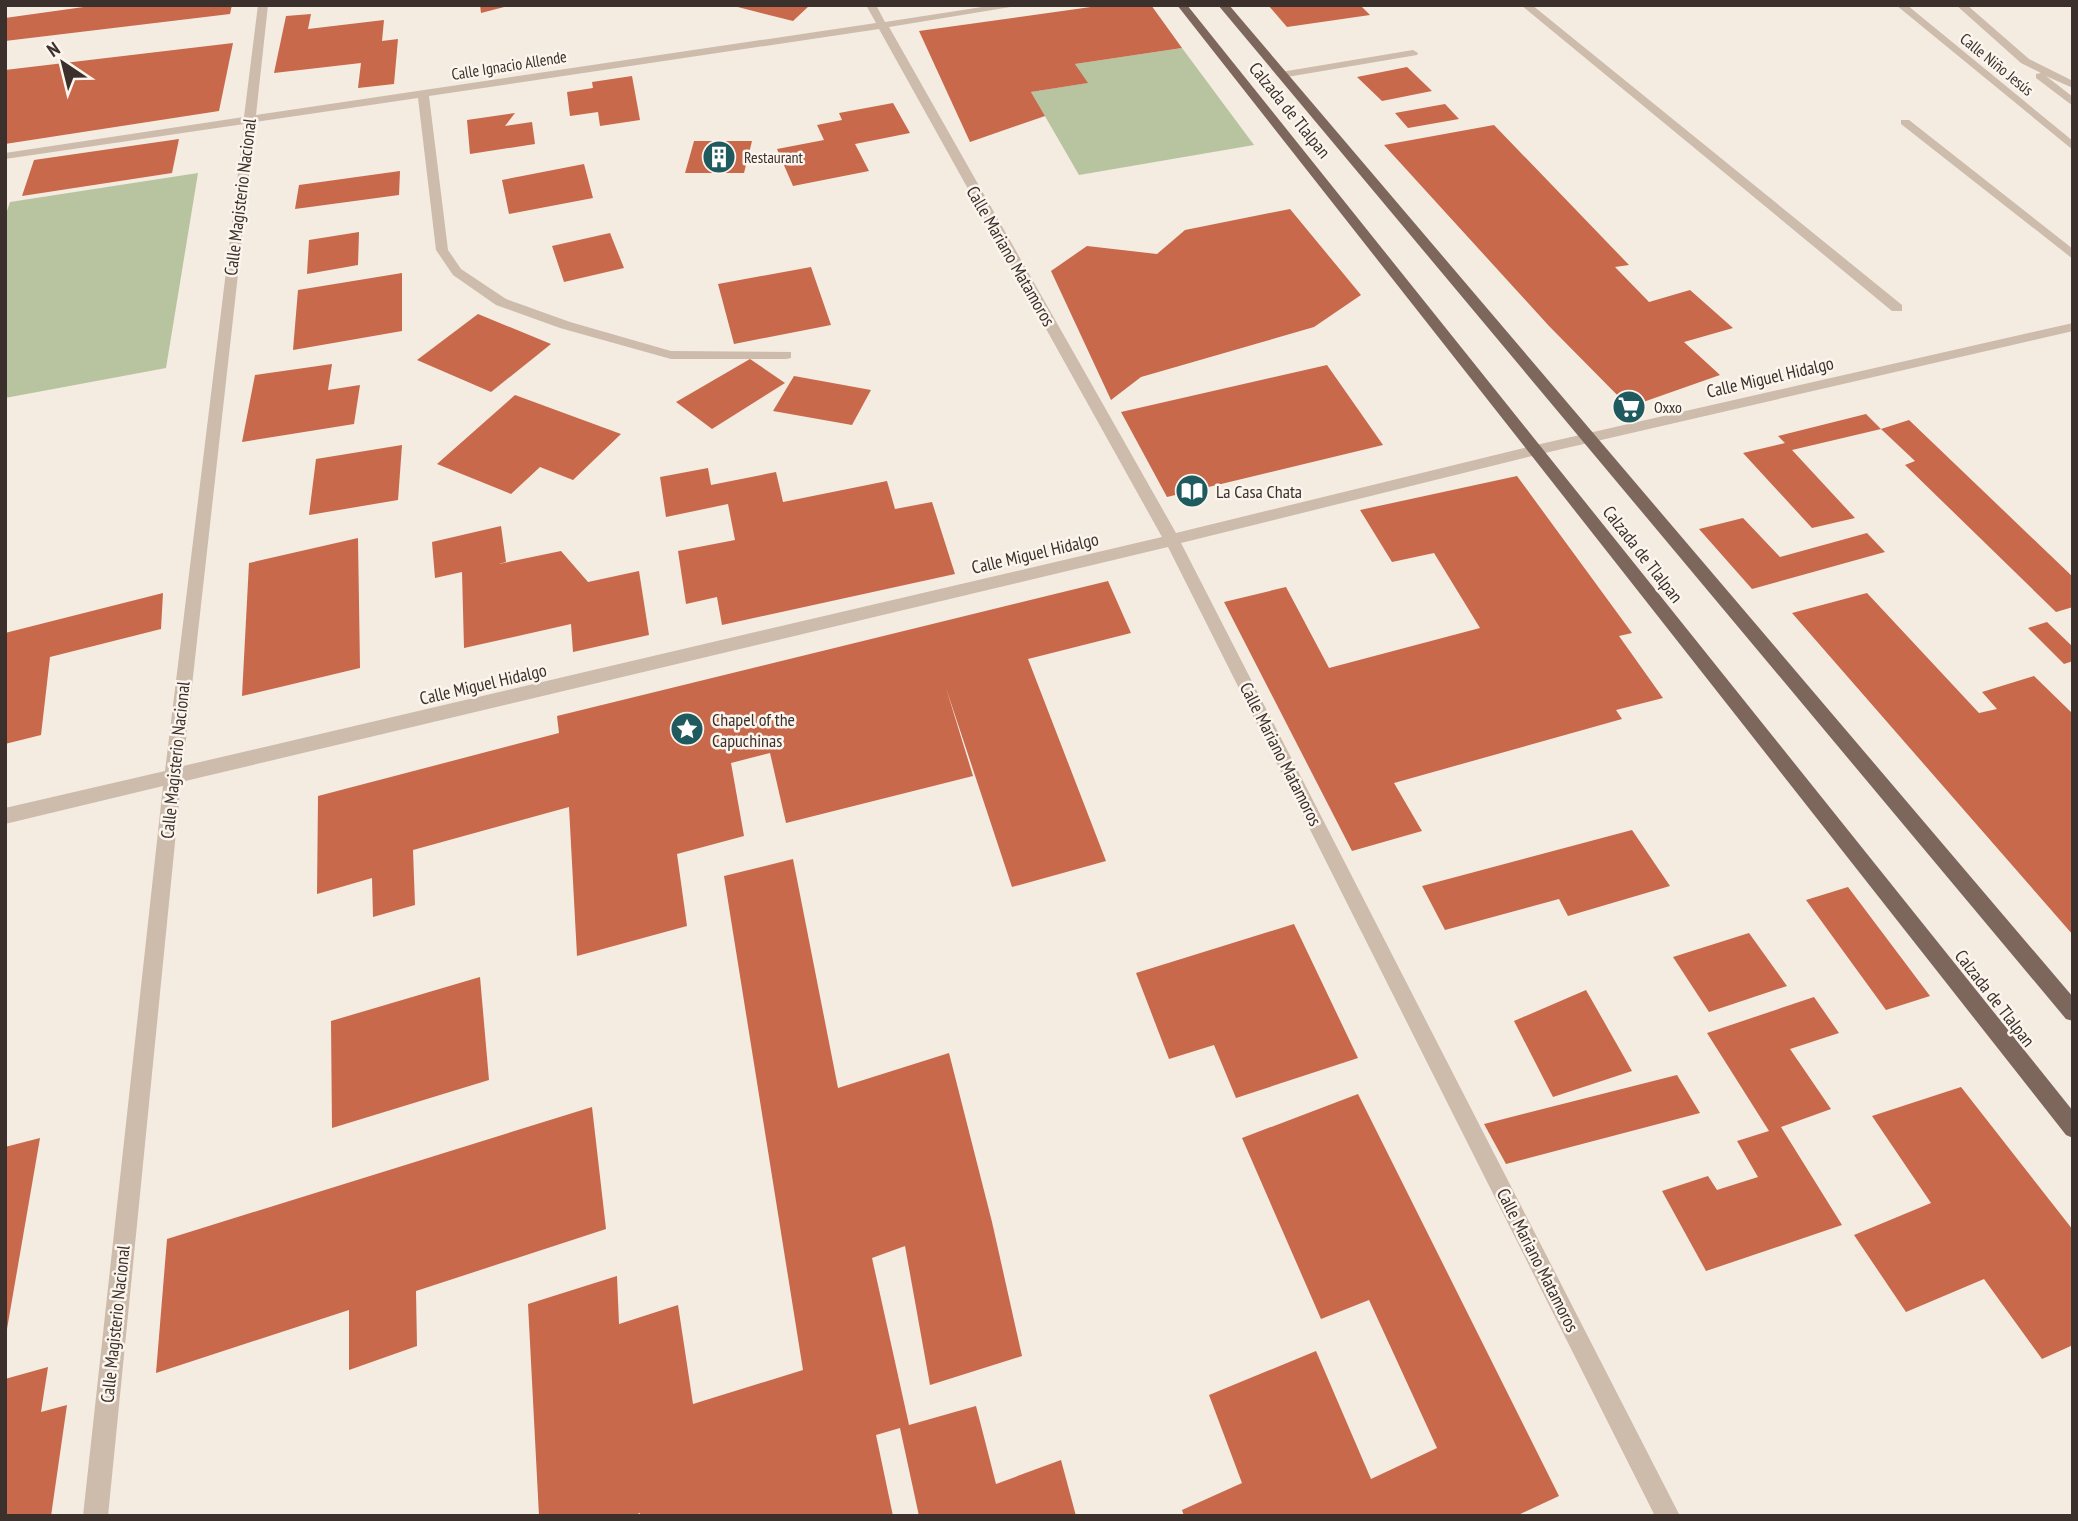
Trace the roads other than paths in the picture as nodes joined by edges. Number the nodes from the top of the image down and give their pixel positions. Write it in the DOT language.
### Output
graph roads {
  1 [pos="262,5"];
  2 [pos="871,5"];
  3 [pos="1017,5"];
  4 [pos="1182,5"];
  5 [pos="1223,5"];
  6 [pos="1526,5"];
  7 [pos="1901,5"];
  8 [pos="1961,5"];
  9 [pos="880,25"];
  10 [pos="1413,53"];
  11 [pos="2025,61"];
  12 [pos="1281,75"];
  13 [pos="2073,85"];
  14 [pos="423,93"];
  15 [pos="2073,103"];
  16 [pos="249,120"];
  17 [pos="1905,122"];
  18 [pos="2073,147"];
  19 [pos="5,156"];
  20 [pos="2073,255"];
  21 [pos="1897,308"];
  22 [pos="2073,327"];
  23 [pos="786,355"];
  24 [pos="1588,438"];
  25 [pos="1536,450"];
  26 [pos="1172,540"];
  27 [pos="173,777"];
  28 [pos="5,816"];
  29 [pos="2073,1012"];
  30 [pos="2073,1128"];
  31 [pos="95,1516"];
  32 [pos="1668,1516"];
  1 -- 16 [label="street, Calle Magisterio Nacional"];
  2 -- 9 [label="street, Calle Mariano Matamoros"];
  3 -- 9 [label="street, Calle Ignacio Allende"];
  4 -- 25 [label="main road, Calzada de Tlalpan"];
  5 -- 12 [label="main road, Calzada de Tlalpan"];
  6 -- 21 [label="street"];
  7 -- 18 [label="street, Calle Niño Jesús"];
  8 -- 11 [label="street"];
  9 -- 14 [label="street, Calle Ignacio Allende"];
  9 -- 26 [label="street, Calle Mariano Matamoros"];
  10 -- 12 [label="street"];
  11 -- 13 [label="street"];
  11 -- 15 [label="street"];
  12 -- 24 [label="main road, Calzada de Tlalpan"];
  14 -- 16 [label="street, Calle Ignacio Allende"];
  14 -- 23 [label="street"];
  16 -- 19 [label="street, Calle Ignacio Allende"];
  16 -- 27 [label="street, Calle Magisterio Nacional"];
  17 -- 20 [label="street"];
  22 -- 24 [label="street, Calle Miguel Hidalgo"];
  24 -- 25 [label="street, Calle Miguel Hidalgo"];
  24 -- 29 [label="main road, Calzada de Tlalpan"];
  25 -- 26 [label="street, Calle Miguel Hidalgo"];
  25 -- 30 [label="main road, Calzada de Tlalpan"];
  26 -- 27 [label="street, Calle Miguel Hidalgo"];
  26 -- 32 [label="street, Calle Mariano Matamoros"];
  27 -- 28 [label="street, Calle Miguel Hidalgo"];
  27 -- 31 [label="street, Calle Magisterio Nacional"];
}
